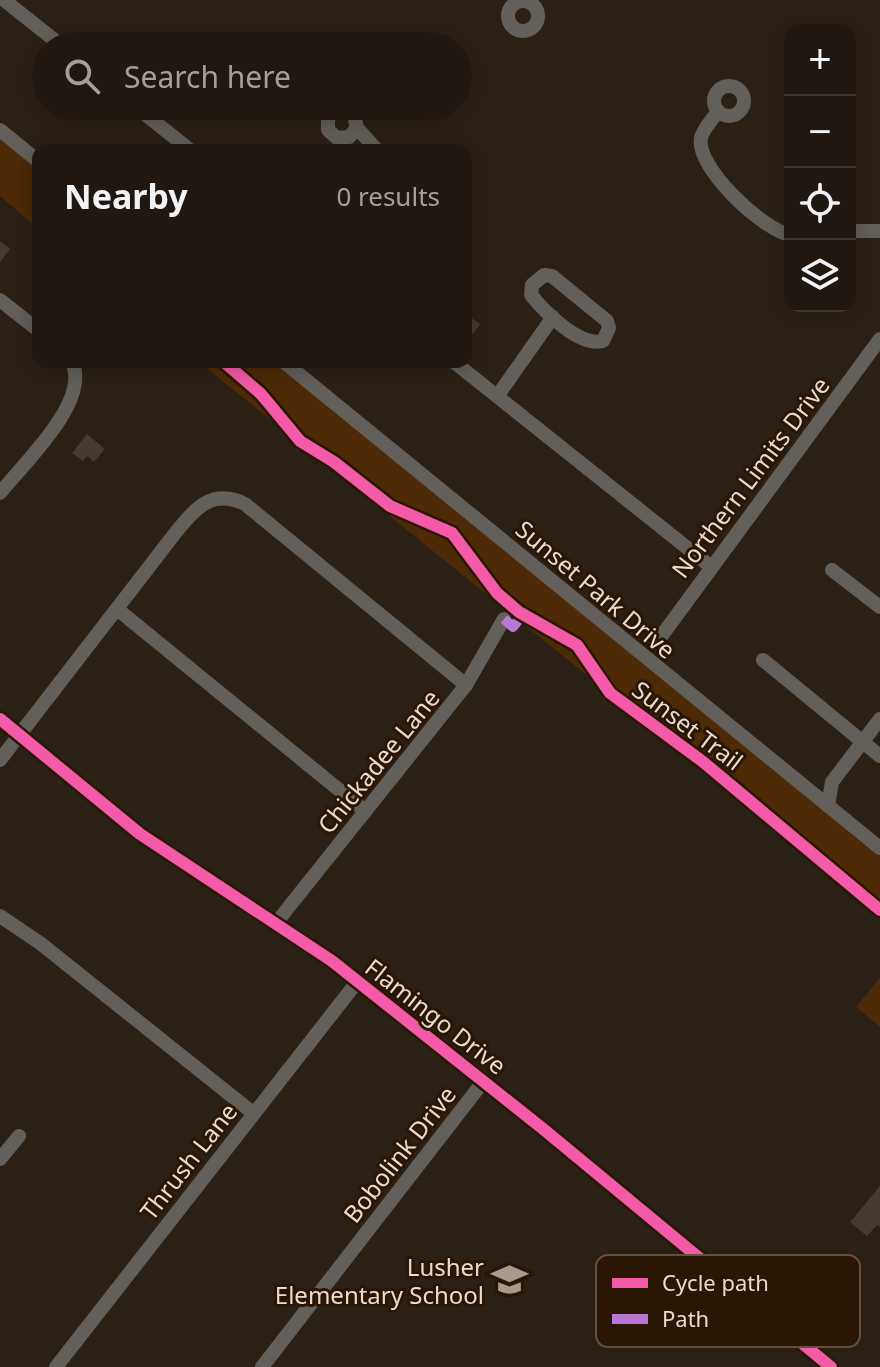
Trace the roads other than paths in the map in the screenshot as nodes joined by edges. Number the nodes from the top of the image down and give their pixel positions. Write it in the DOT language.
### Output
graph roads {
  1 [pos="4,0"];
  2 [pos="44,32"];
  3 [pos="718,111"];
  4 [pos="152,120"];
  5 [pos="357,128"];
  6 [pos="0,130"];
  7 [pos="182,144"];
  8 [pos="372,144"];
  9 [pos="32,156"];
  10 [pos="856,231"];
  11 [pos="880,231"];
  12 [pos="784,232"];
  13 [pos="0,300"];
  14 [pos="553,317"];
  15 [pos="32,325"];
  16 [pos="880,339"];
  17 [pos="74,368"];
  18 [pos="291,368"];
  19 [pos="462,368"];
  20 [pos="498,395"];
  21 [pos="0,493"];
  22 [pos="710,566"];
  23 [pos="832,570"];
  24 [pos="880,607"];
  25 [pos="117,609"];
  26 [pos="504,619"];
  27 [pos="657,642"];
  28 [pos="763,660"];
  29 [pos="466,685"];
  30 [pos="0,719"];
  31 [pos="880,719"];
  32 [pos="20,736"];
  33 [pos="863,740"];
  34 [pos="880,756"];
  35 [pos="0,760"];
  36 [pos="828,806"];
  37 [pos="365,811"];
  38 [pos="880,848"];
  39 [pos="0,916"];
  40 [pos="276,923"];
  41 [pos="357,982"];
  42 [pos="483,1082"];
  43 [pos="253,1113"];
  44 [pos="19,1136"];
  45 [pos="0,1159"];
  46 [pos="694,1255"];
  47 [pos="807,1347"];
  48 [pos="56,1367"];
  49 [pos="262,1367"];
  50 [pos="831,1367"];
  1 -- 2 [label="street"];
  3 -- 12 [label="street"];
  4 -- 7 [label="street"];
  5 -- 8 [label="street"];
  6 -- 9 [label="street"];
  10 -- 11 [label="street"];
  13 -- 15 [label="street"];
  14 -- 14 [label="street"];
  14 -- 20 [label="street"];
  16 -- 22 [label="street, Northern Limits Drive"];
  17 -- 21 [label="street"];
  18 -- 36 [label="street, Sunset Park Drive"];
  19 -- 20 [label="street"];
  20 -- 22 [label="street"];
  22 -- 27 [label="street, Northern Limits Drive"];
  23 -- 24 [label="street"];
  25 -- 29 [label="street"];
  25 -- 32 [label="street"];
  25 -- 37 [label="street"];
  26 -- 29 [label="street, Chickadee Lane"];
  28 -- 33 [label="street"];
  29 -- 37 [label="street, Chickadee Lane"];
  30 -- 32 [label="street, Flamingo Drive"];
  31 -- 33 [label="street"];
  32 -- 35 [label="street"];
  32 -- 40 [label="street, Flamingo Drive"];
  33 -- 34 [label="street"];
  33 -- 36 [label="street"];
  36 -- 38 [label="street, Sunset Park Drive"];
  37 -- 40 [label="street, Chickadee Lane"];
  39 -- 43 [label="street"];
  40 -- 41 [label="street, Flamingo Drive"];
  41 -- 42 [label="street, Flamingo Drive"];
  41 -- 43 [label="street, Thrush Lane"];
  42 -- 46 [label="street, Flamingo Drive"];
  42 -- 49 [label="street, Bobolink Drive"];
  43 -- 48 [label="street, Thrush Lane"];
  44 -- 45 [label="street"];
  47 -- 50 [label="street, Flamingo Drive"];
}
